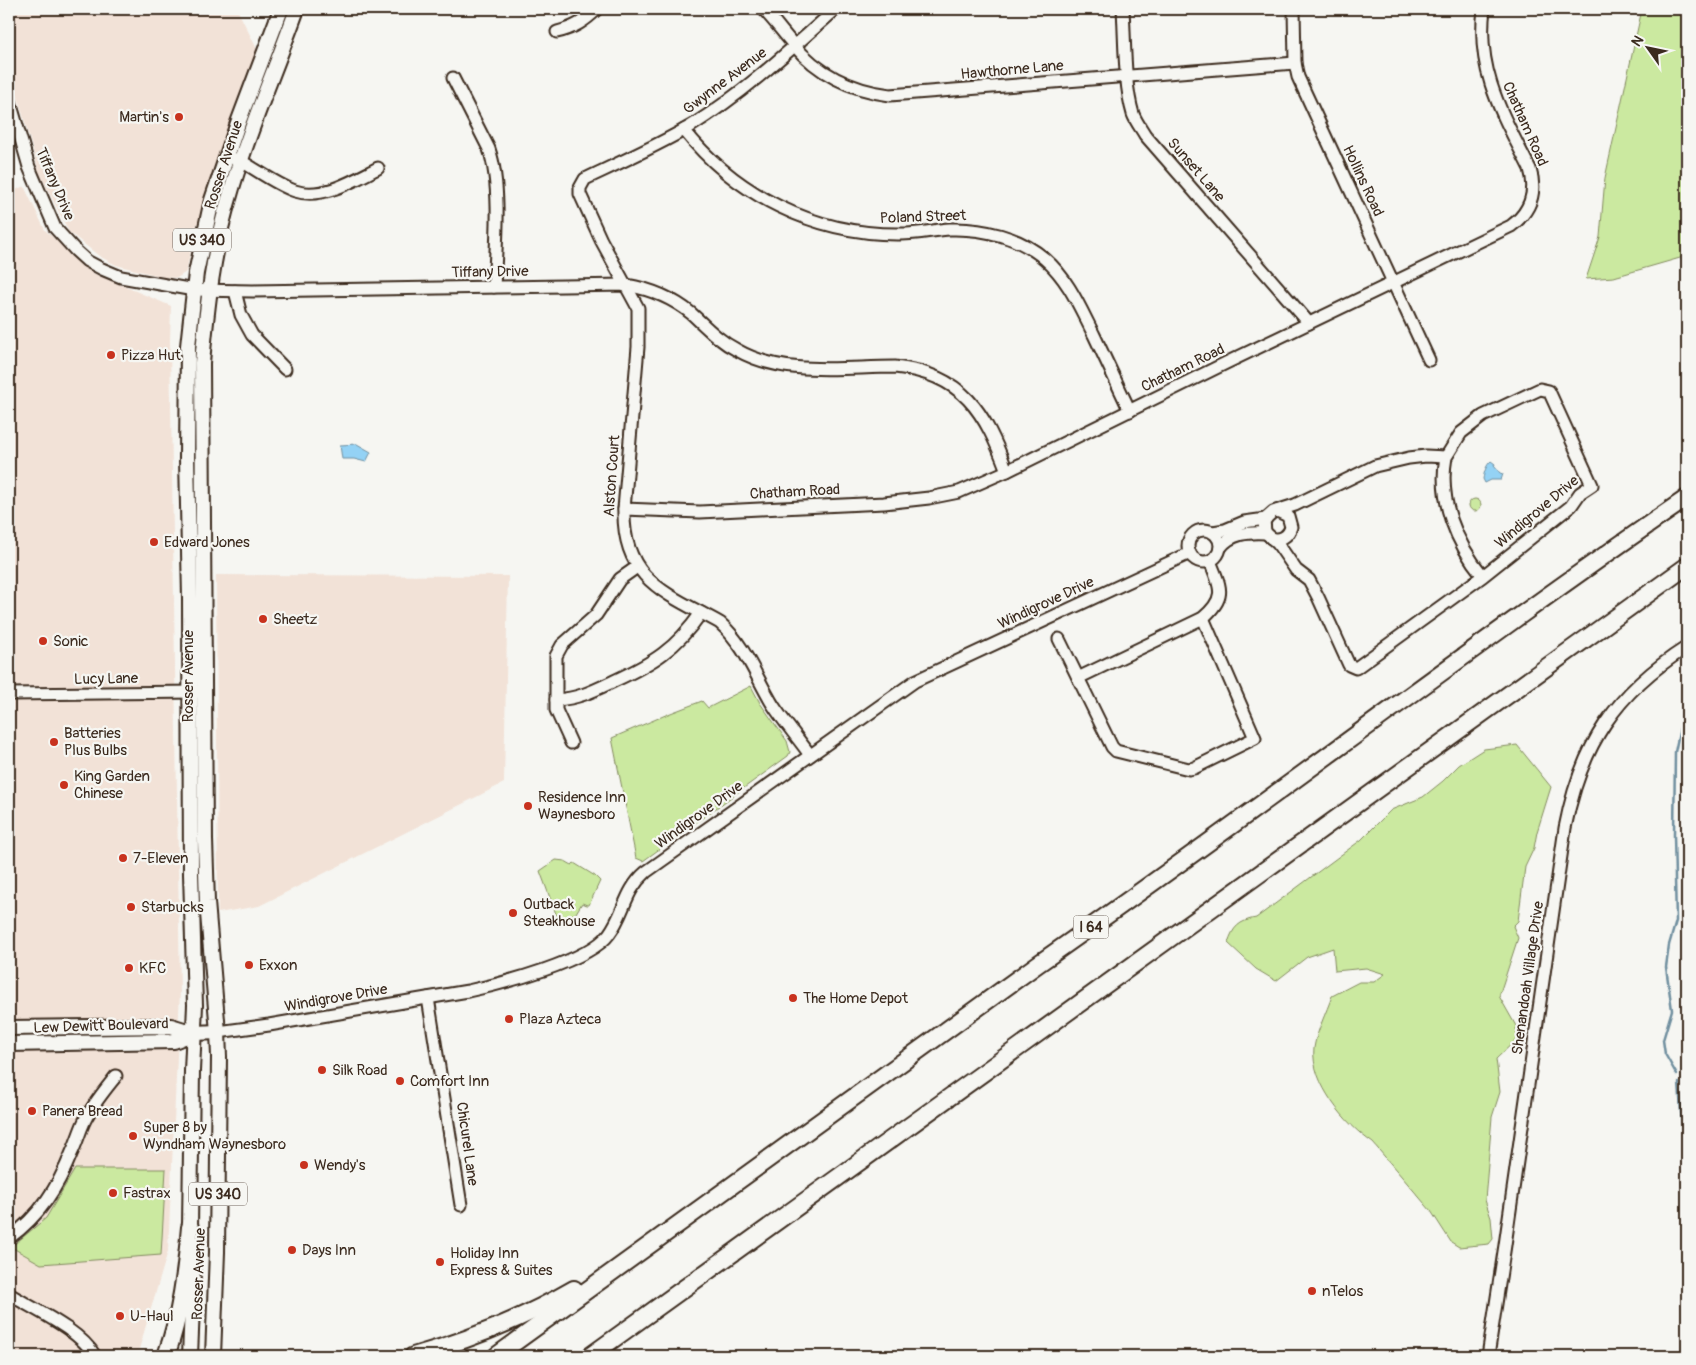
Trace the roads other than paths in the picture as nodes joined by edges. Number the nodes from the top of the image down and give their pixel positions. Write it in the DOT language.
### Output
graph roads {
  1 [pos="281,9"];
  2 [pos="297,9"];
  3 [pos="597,9"];
  4 [pos="763,9"];
  5 [pos="836,9"];
  6 [pos="1123,9"];
  7 [pos="1294,9"];
  8 [pos="1484,9"];
  9 [pos="557,32"];
  10 [pos="794,46"];
  11 [pos="1295,63"];
  12 [pos="1127,75"];
  13 [pos="454,78"];
  14 [pos="9,98"];
  15 [pos="684,130"];
  16 [pos="226,156"];
  17 [pos="241,161"];
  18 [pos="622,161"];
  19 [pos="378,168"];
  20 [pos="1393,283"];
  21 [pos="626,286"];
  22 [pos="494,287"];
  23 [pos="194,290"];
  24 [pos="209,290"];
  25 [pos="235,291"];
  26 [pos="1309,323"];
  27 [pos="1429,360"];
  28 [pos="285,369"];
  29 [pos="1130,410"];
  30 [pos="1446,457"];
  31 [pos="1007,471"];
  32 [pos="1687,498"];
  33 [pos="1295,505"];
  34 [pos="624,509"];
  35 [pos="1277,512"];
  36 [pos="1266,518"];
  37 [pos="1290,520"];
  38 [pos="1213,532"];
  39 [pos="1268,535"];
  40 [pos="1286,536"];
  41 [pos="1220,548"];
  42 [pos="1283,550"];
  43 [pos="1190,553"];
  44 [pos="1210,561"];
  45 [pos="1687,566"];
  46 [pos="637,567"];
  47 [pos="1483,576"];
  48 [pos="701,613"];
  49 [pos="1203,618"];
  50 [pos="1059,639"];
  51 [pos="1687,647"];
  52 [pos="1078,678"];
  53 [pos="205,691"];
  54 [pos="189,692"];
  55 [pos="9,694"];
  56 [pos="556,700"];
  57 [pos="571,743"];
  58 [pos="810,755"];
  59 [pos="428,998"];
  60 [pos="9,1028"];
  61 [pos="218,1032"];
  62 [pos="194,1034"];
  63 [pos="9,1044"];
  64 [pos="116,1076"];
  65 [pos="461,1205"];
  66 [pos="190,1227"];
  67 [pos="9,1238"];
  68 [pos="652,1244"];
  69 [pos="9,1294"];
  70 [pos="657,1308"];
  71 [pos="95,1356"];
  72 [pos="166,1356"];
  73 [pos="190,1356"];
  74 [pos="213,1356"];
  75 [pos="413,1356"];
  76 [pos="496,1356"];
  77 [pos="590,1356"];
  78 [pos="598,1356"];
  79 [pos="1488,1356"];
  1 -- 16 [label="main road, Rosser Avenue / US 340"];
  2 -- 17 [label="main road, Rosser Avenue / US 340"];
  3 -- 9 [label="street"];
  4 -- 10 [label="street, Hawthorne Lane"];
  5 -- 10 [label="street, Gwynne Avenue"];
  6 -- 12 [label="street, Sunset Lane"];
  7 -- 11 [label="street, Hollins Road"];
  8 -- 20 [label="street, Chatham Road"];
  10 -- 12 [label="street, Hawthorne Lane"];
  10 -- 15 [label="street, Gwynne Avenue"];
  11 -- 12 [label="street, Hawthorne Lane"];
  11 -- 20 [label="street, Hollins Road"];
  12 -- 26 [label="street, Sunset Lane"];
  13 -- 22 [label="street"];
  14 -- 23 [label="street, Tiffany Drive"];
  15 -- 18 [label="street, Gwynne Avenue"];
  15 -- 29 [label="street, Poland Street"];
  16 -- 17 [label="street"];
  16 -- 23 [label="main road, Rosser Avenue / US 340"];
  17 -- 19 [label="street"];
  17 -- 24 [label="main road, Rosser Avenue / US 340"];
  18 -- 21 [label="street, Alston Court"];
  20 -- 26 [label="street, Chatham Road"];
  20 -- 27 [label="street, Hollins Road"];
  21 -- 22 [label="street, Tiffany Drive"];
  21 -- 31 [label="street, Tiffany Drive"];
  21 -- 34 [label="street, Alston Court"];
  22 -- 25 [label="street, Tiffany Drive"];
  23 -- 24 [label="street, Tiffany Drive"];
  23 -- 54 [label="main road, Rosser Avenue / US 340"];
  24 -- 25 [label="street, Tiffany Drive"];
  24 -- 53 [label="main road, Rosser Avenue / US 340"];
  25 -- 28 [label="street"];
  26 -- 29 [label="street, Chatham Road"];
  29 -- 31 [label="street, Chatham Road"];
  30 -- 33 [label="street"];
  30 -- 47 [label="street, Windigrove Drive"];
  30 -- 47 [label="street, Windigrove Drive"];
  31 -- 34 [label="street, Chatham Road"];
  32 -- 68 [label="highway, I 64"];
  33 -- 35 [label="street"];
  33 -- 37 [label="street"];
  34 -- 46 [label="street, Alston Court"];
  35 -- 36 [label="street"];
  35 -- 37 [label="street"];
  36 -- 38 [label="street"];
  36 -- 39 [label="street"];
  37 -- 40 [label="street"];
  38 -- 41 [label="street"];
  38 -- 43 [label="street"];
  39 -- 40 [label="street"];
  39 -- 41 [label="street"];
  39 -- 42 [label="street, Windigrove Drive"];
  40 -- 42 [label="street"];
  41 -- 44 [label="street"];
  42 -- 47 [label="street, Windigrove Drive"];
  43 -- 44 [label="street"];
  43 -- 58 [label="street, Windigrove Drive"];
  44 -- 49 [label="street"];
  45 -- 70 [label="highway"];
  46 -- 48 [label="street, Alston Court"];
  46 -- 56 [label="street"];
  48 -- 56 [label="street"];
  48 -- 58 [label="street, Alston Court"];
  49 -- 52 [label="street"];
  49 -- 52 [label="street"];
  50 -- 52 [label="street"];
  51 -- 79 [label="street, Shenandoah Village Drive"];
  53 -- 54 [label="street, Lucy Lane"];
  53 -- 61 [label="main road, Rosser Avenue / US 340"];
  54 -- 55 [label="street, Lucy Lane"];
  54 -- 62 [label="main road, Rosser Avenue / US 340"];
  56 -- 57 [label="street"];
  58 -- 59 [label="street, Windigrove Drive"];
  59 -- 61 [label="street, Windigrove Drive"];
  59 -- 65 [label="street, Chicurel Lane"];
  60 -- 62 [label="main road, Lew Dewitt Boulevard"];
  61 -- 62 [label="main road, Lew Dewitt Boulevard"];
  61 -- 74 [label="main road, Rosser Avenue / US 340"];
  62 -- 63 [label="main road, Lew Dewitt Boulevard"];
  62 -- 66 [label="main road, Rosser Avenue / US 340"];
  64 -- 67 [label="street"];
  66 -- 72 [label="highway"];
  66 -- 73 [label="main road, Rosser Avenue / US 340"];
  68 -- 75 [label="highway"];
  68 -- 76 [label="highway, I 64"];
  69 -- 71 [label="street"];
  70 -- 77 [label="highway"];
  70 -- 78 [label="highway"];
}
